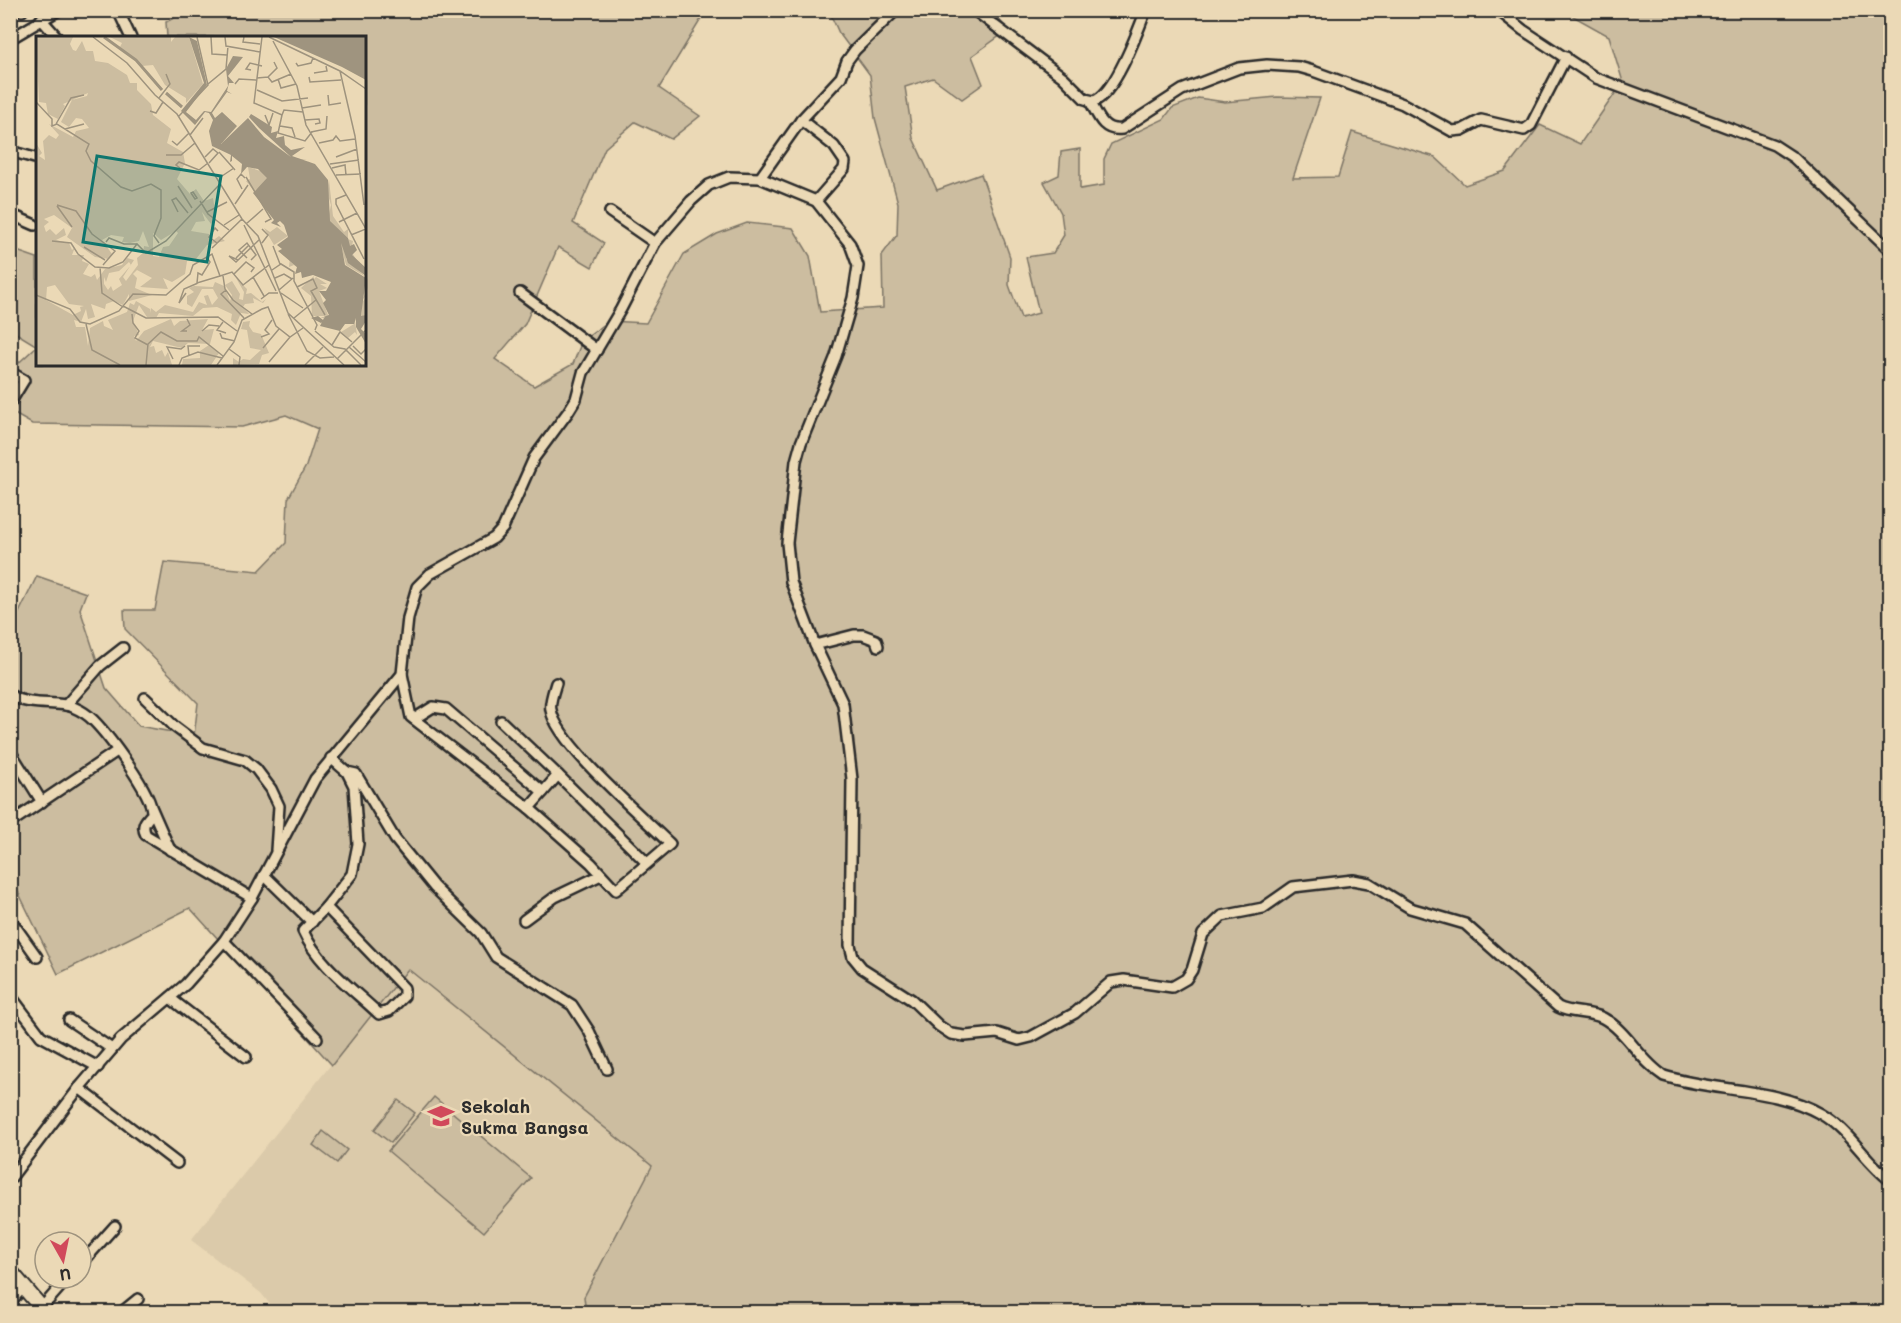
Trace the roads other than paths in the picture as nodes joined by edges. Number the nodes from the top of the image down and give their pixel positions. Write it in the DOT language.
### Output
graph roads {
  1 [pos="58,10"];
  2 [pos="118,10"];
  3 [pos="896,10"];
  4 [pos="974,10"];
  5 [pos="1146,10"];
  6 [pos="1498,10"];
  7 [pos="41,19"];
  8 [pos="56,36"];
  9 [pos="130,36"];
  10 [pos="10,39"];
  11 [pos="1566,57"];
  12 [pos="1090,101"];
  13 [pos="801,120"];
  14 [pos="10,151"];
  15 [pos="36,158"];
  16 [pos="760,178"];
  17 [pos="816,201"];
  18 [pos="610,212"];
  19 [pos="10,214"];
  20 [pos="35,225"];
  21 [pos="655,243"];
  22 [pos="1890,250"];
  23 [pos="520,293"];
  24 [pos="597,350"];
  25 [pos="10,372"];
  26 [pos="10,403"];
  27 [pos="815,645"];
  28 [pos="878,646"];
  29 [pos="123,648"];
  30 [pos="402,674"];
  31 [pos="556,683"];
  32 [pos="11,697"];
  33 [pos="145,698"];
  34 [pos="66,705"];
  35 [pos="414,719"];
  36 [pos="501,721"];
  37 [pos="10,751"];
  38 [pos="117,751"];
  39 [pos="331,758"];
  40 [pos="347,772"];
  41 [pos="558,776"];
  42 [pos="543,792"];
  43 [pos="42,802"];
  44 [pos="529,808"];
  45 [pos="152,809"];
  46 [pos="12,818"];
  47 [pos="170,850"];
  48 [pos="277,853"];
  49 [pos="646,862"];
  50 [pos="264,875"];
  51 [pos="601,875"];
  52 [pos="252,898"];
  53 [pos="326,908"];
  54 [pos="10,919"];
  55 [pos="524,920"];
  56 [pos="312,922"];
  57 [pos="224,941"];
  58 [pos="37,957"];
  59 [pos="10,995"];
  60 [pos="170,998"];
  61 [pos="69,1020"];
  62 [pos="317,1038"];
  63 [pos="112,1049"];
  64 [pos="246,1057"];
  65 [pos="98,1067"];
  66 [pos="607,1069"];
  67 [pos="79,1088"];
  68 [pos="177,1162"];
  69 [pos="10,1179"];
  70 [pos="1890,1180"];
  71 [pos="115,1226"];
  72 [pos="93,1251"];
  73 [pos="10,1271"];
  74 [pos="24,1287"];
  75 [pos="58,1290"];
  76 [pos="138,1299"];
  77 [pos="10,1302"];
  78 [pos="41,1311"];
  79 [pos="122,1312"];
  1 -- 7 [label="street"];
  2 -- 9 [label="street"];
  3 -- 13 [label="street"];
  4 -- 12 [label="street"];
  5 -- 12 [label="street"];
  6 -- 11 [label="street"];
  7 -- 8 [label="street"];
  7 -- 10 [label="street"];
  11 -- 12 [label="street"];
  11 -- 22 [label="street"];
  13 -- 16 [label="street"];
  13 -- 17 [label="street"];
  14 -- 15 [label="street"];
  16 -- 17 [label="street"];
  16 -- 21 [label="street"];
  17 -- 27 [label="street"];
  18 -- 21 [label="street"];
  19 -- 20 [label="street"];
  21 -- 24 [label="street"];
  23 -- 24 [label="street"];
  24 -- 30 [label="street"];
  25 -- 26 [label="street"];
  27 -- 28 [label="street"];
  27 -- 70 [label="street"];
  29 -- 34 [label="street"];
  30 -- 35 [label="street"];
  30 -- 39 [label="street"];
  31 -- 49 [label="street"];
  32 -- 34 [label="street"];
  33 -- 48 [label="street"];
  34 -- 38 [label="street"];
  35 -- 42 [label="street"];
  35 -- 44 [label="street"];
  36 -- 41 [label="street"];
  37 -- 43 [label="street"];
  38 -- 43 [label="street"];
  38 -- 45 [label="street"];
  39 -- 40 [label="street"];
  39 -- 48 [label="street"];
  40 -- 53 [label="street"];
  40 -- 66 [label="street"];
  41 -- 42 [label="street"];
  41 -- 49 [label="street"];
  42 -- 44 [label="street"];
  43 -- 46 [label="street"];
  44 -- 51 [label="street"];
  45 -- 47 [label="street"];
  45 -- 47 [label="street"];
  47 -- 52 [label="street"];
  48 -- 50 [label="street"];
  49 -- 51 [label="street"];
  50 -- 52 [label="street"];
  50 -- 56 [label="street"];
  51 -- 55 [label="street"];
  52 -- 57 [label="street"];
  53 -- 56 [label="street"];
  53 -- 56 [label="street"];
  54 -- 58 [label="street"];
  57 -- 60 [label="street"];
  57 -- 62 [label="street"];
  59 -- 65 [label="street"];
  60 -- 63 [label="street"];
  60 -- 64 [label="street"];
  61 -- 63 [label="street"];
  63 -- 65 [label="street"];
  65 -- 67 [label="street"];
  67 -- 68 [label="street"];
  67 -- 69 [label="street"];
  71 -- 72 [label="street"];
  73 -- 74 [label="highway"];
  74 -- 77 [label="street"];
  74 -- 78 [label="highway"];
  75 -- 78 [label="street"];
  76 -- 79 [label="street"];
}
